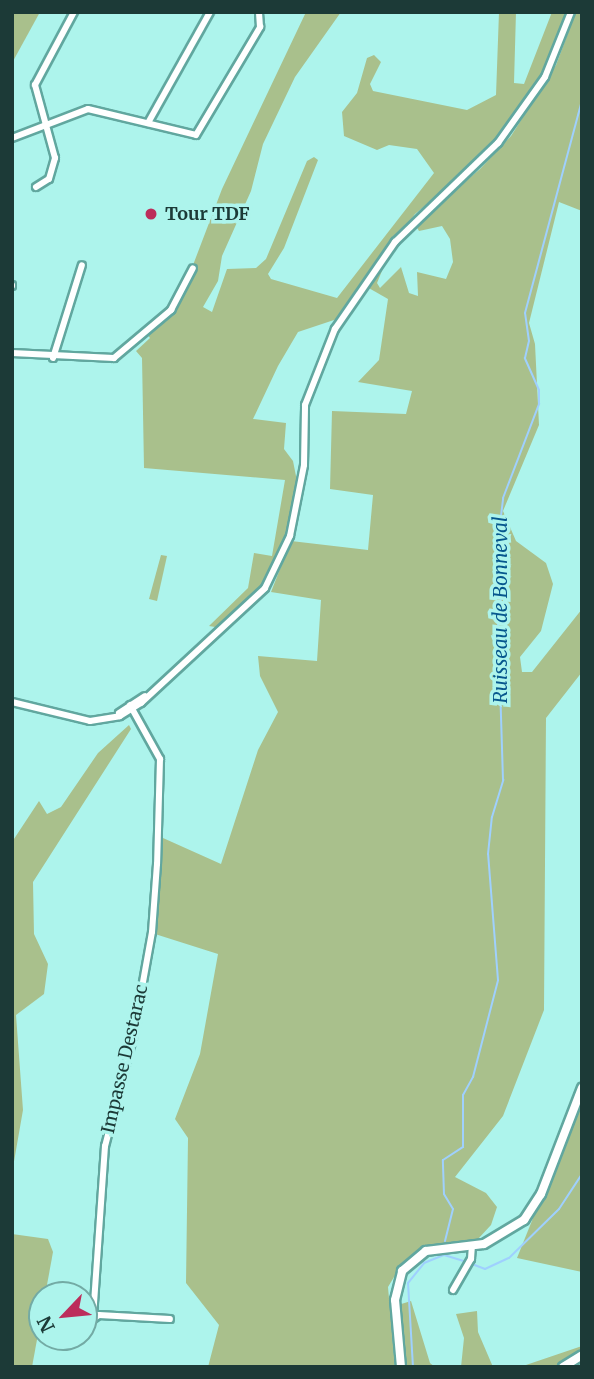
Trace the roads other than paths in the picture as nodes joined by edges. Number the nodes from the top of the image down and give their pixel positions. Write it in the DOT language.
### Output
graph roads {
  1 [pos="74,12"];
  2 [pos="210,12"];
  3 [pos="260,12"];
  4 [pos="571,12"];
  5 [pos="48,123"];
  6 [pos="148,123"];
  7 [pos="12,138"];
  8 [pos="36,187"];
  9 [pos="82,265"];
  10 [pos="192,268"];
  11 [pos="12,352"];
  12 [pos="53,358"];
  13 [pos="12,702"];
  14 [pos="130,708"];
  15 [pos="582,1088"];
  16 [pos="472,1246"];
  17 [pos="453,1290"];
  18 [pos="170,1319"];
  19 [pos="582,1355"];
  20 [pos="401,1367"];
  21 [pos="563,1367"];
  1 -- 5 [label="street"];
  2 -- 6 [label="street"];
  3 -- 6 [label="street"];
  4 -- 14 [label="street"];
  5 -- 6 [label="street"];
  5 -- 7 [label="street"];
  5 -- 8 [label="street"];
  9 -- 12 [label="street"];
  10 -- 12 [label="street"];
  11 -- 12 [label="street"];
  13 -- 14 [label="street"];
  14 -- 18 [label="street, Impasse Destarac"];
  15 -- 16 [label="street"];
  16 -- 17 [label="street"];
  16 -- 20 [label="street"];
  19 -- 21 [label="street"];
}
